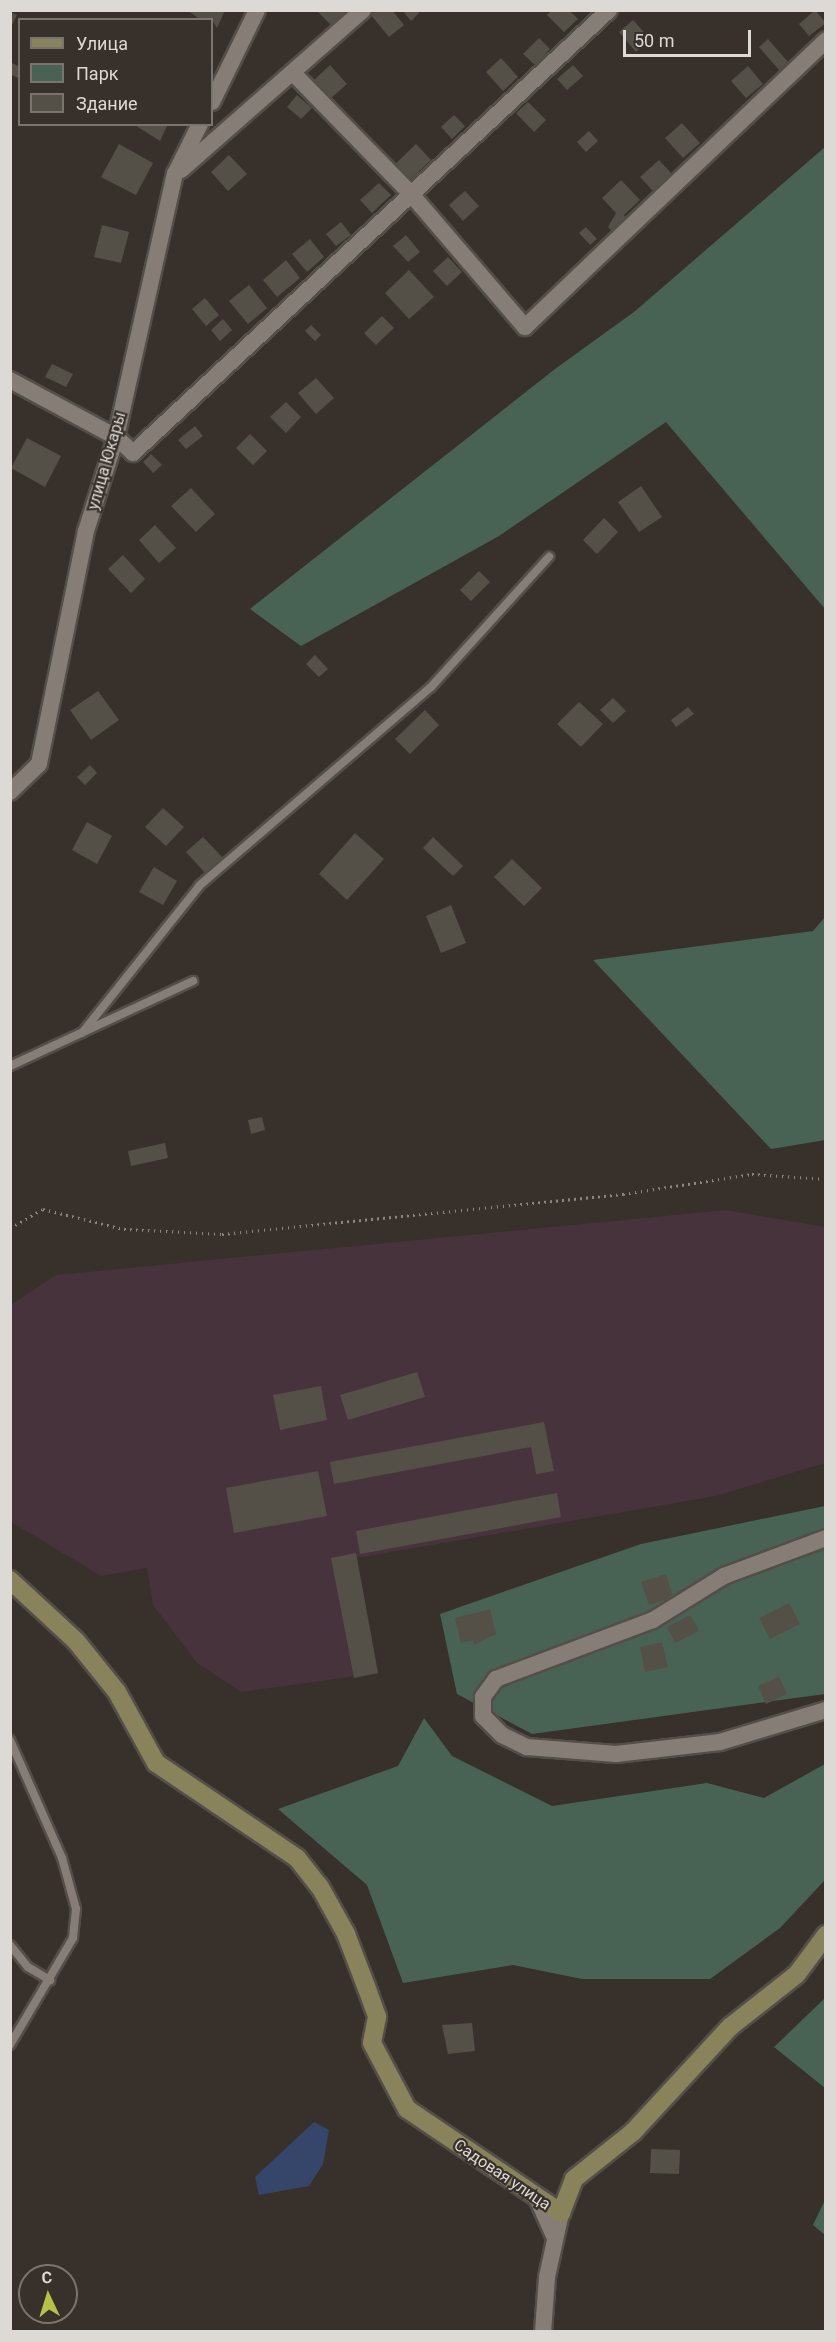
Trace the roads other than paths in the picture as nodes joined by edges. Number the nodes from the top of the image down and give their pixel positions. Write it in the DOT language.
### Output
graph roads {
  1 [pos="257,10"];
  2 [pos="363,10"];
  3 [pos="609,10"];
  4 [pos="825,40"];
  5 [pos="294,74"];
  6 [pos="213,100"];
  7 [pos="199,126"];
  8 [pos="175,174"];
  9 [pos="411,194"];
  10 [pos="10,380"];
  11 [pos="116,437"];
  12 [pos="549,557"];
  13 [pos="10,792"];
  14 [pos="193,981"];
  15 [pos="82,1033"];
  16 [pos="10,1066"];
  17 [pos="825,1538"];
  18 [pos="10,1580"];
  19 [pos="825,1710"];
  20 [pos="10,1740"];
  21 [pos="825,1935"];
  22 [pos="10,1945"];
  23 [pos="50,1980"];
  24 [pos="10,2045"];
  25 [pos="574,2180"];
  26 [pos="537,2198"];
  27 [pos="561,2213"];
  28 [pos="554,2236"];
  29 [pos="543,2331"];
  1 -- 6 [label="street"];
  2 -- 5 [label="street"];
  3 -- 9 [label="street"];
  4 -- 9 [label="street"];
  5 -- 8 [label="street"];
  5 -- 9 [label="street"];
  7 -- 8 [label="street, улица Юкары"];
  8 -- 11 [label="street, улица Юкары"];
  9 -- 11 [label="street"];
  10 -- 11 [label="street"];
  11 -- 13 [label="street, улица Юкары"];
  12 -- 15 [label="lane"];
  14 -- 15 [label="lane"];
  15 -- 16 [label="lane"];
  17 -- 19 [label="street"];
  18 -- 26 [label="street, Садовая улица"];
  20 -- 23 [label="lane"];
  21 -- 25 [label="street"];
  22 -- 23 [label="lane"];
  23 -- 24 [label="lane"];
  25 -- 26 [label="street"];
  25 -- 27 [label="street"];
  26 -- 27 [label="street, Садовая улица"];
  26 -- 28 [label="street"];
  27 -- 28 [label="street, Садовая улица"];
  28 -- 29 [label="street, Садовая улица"];
}
